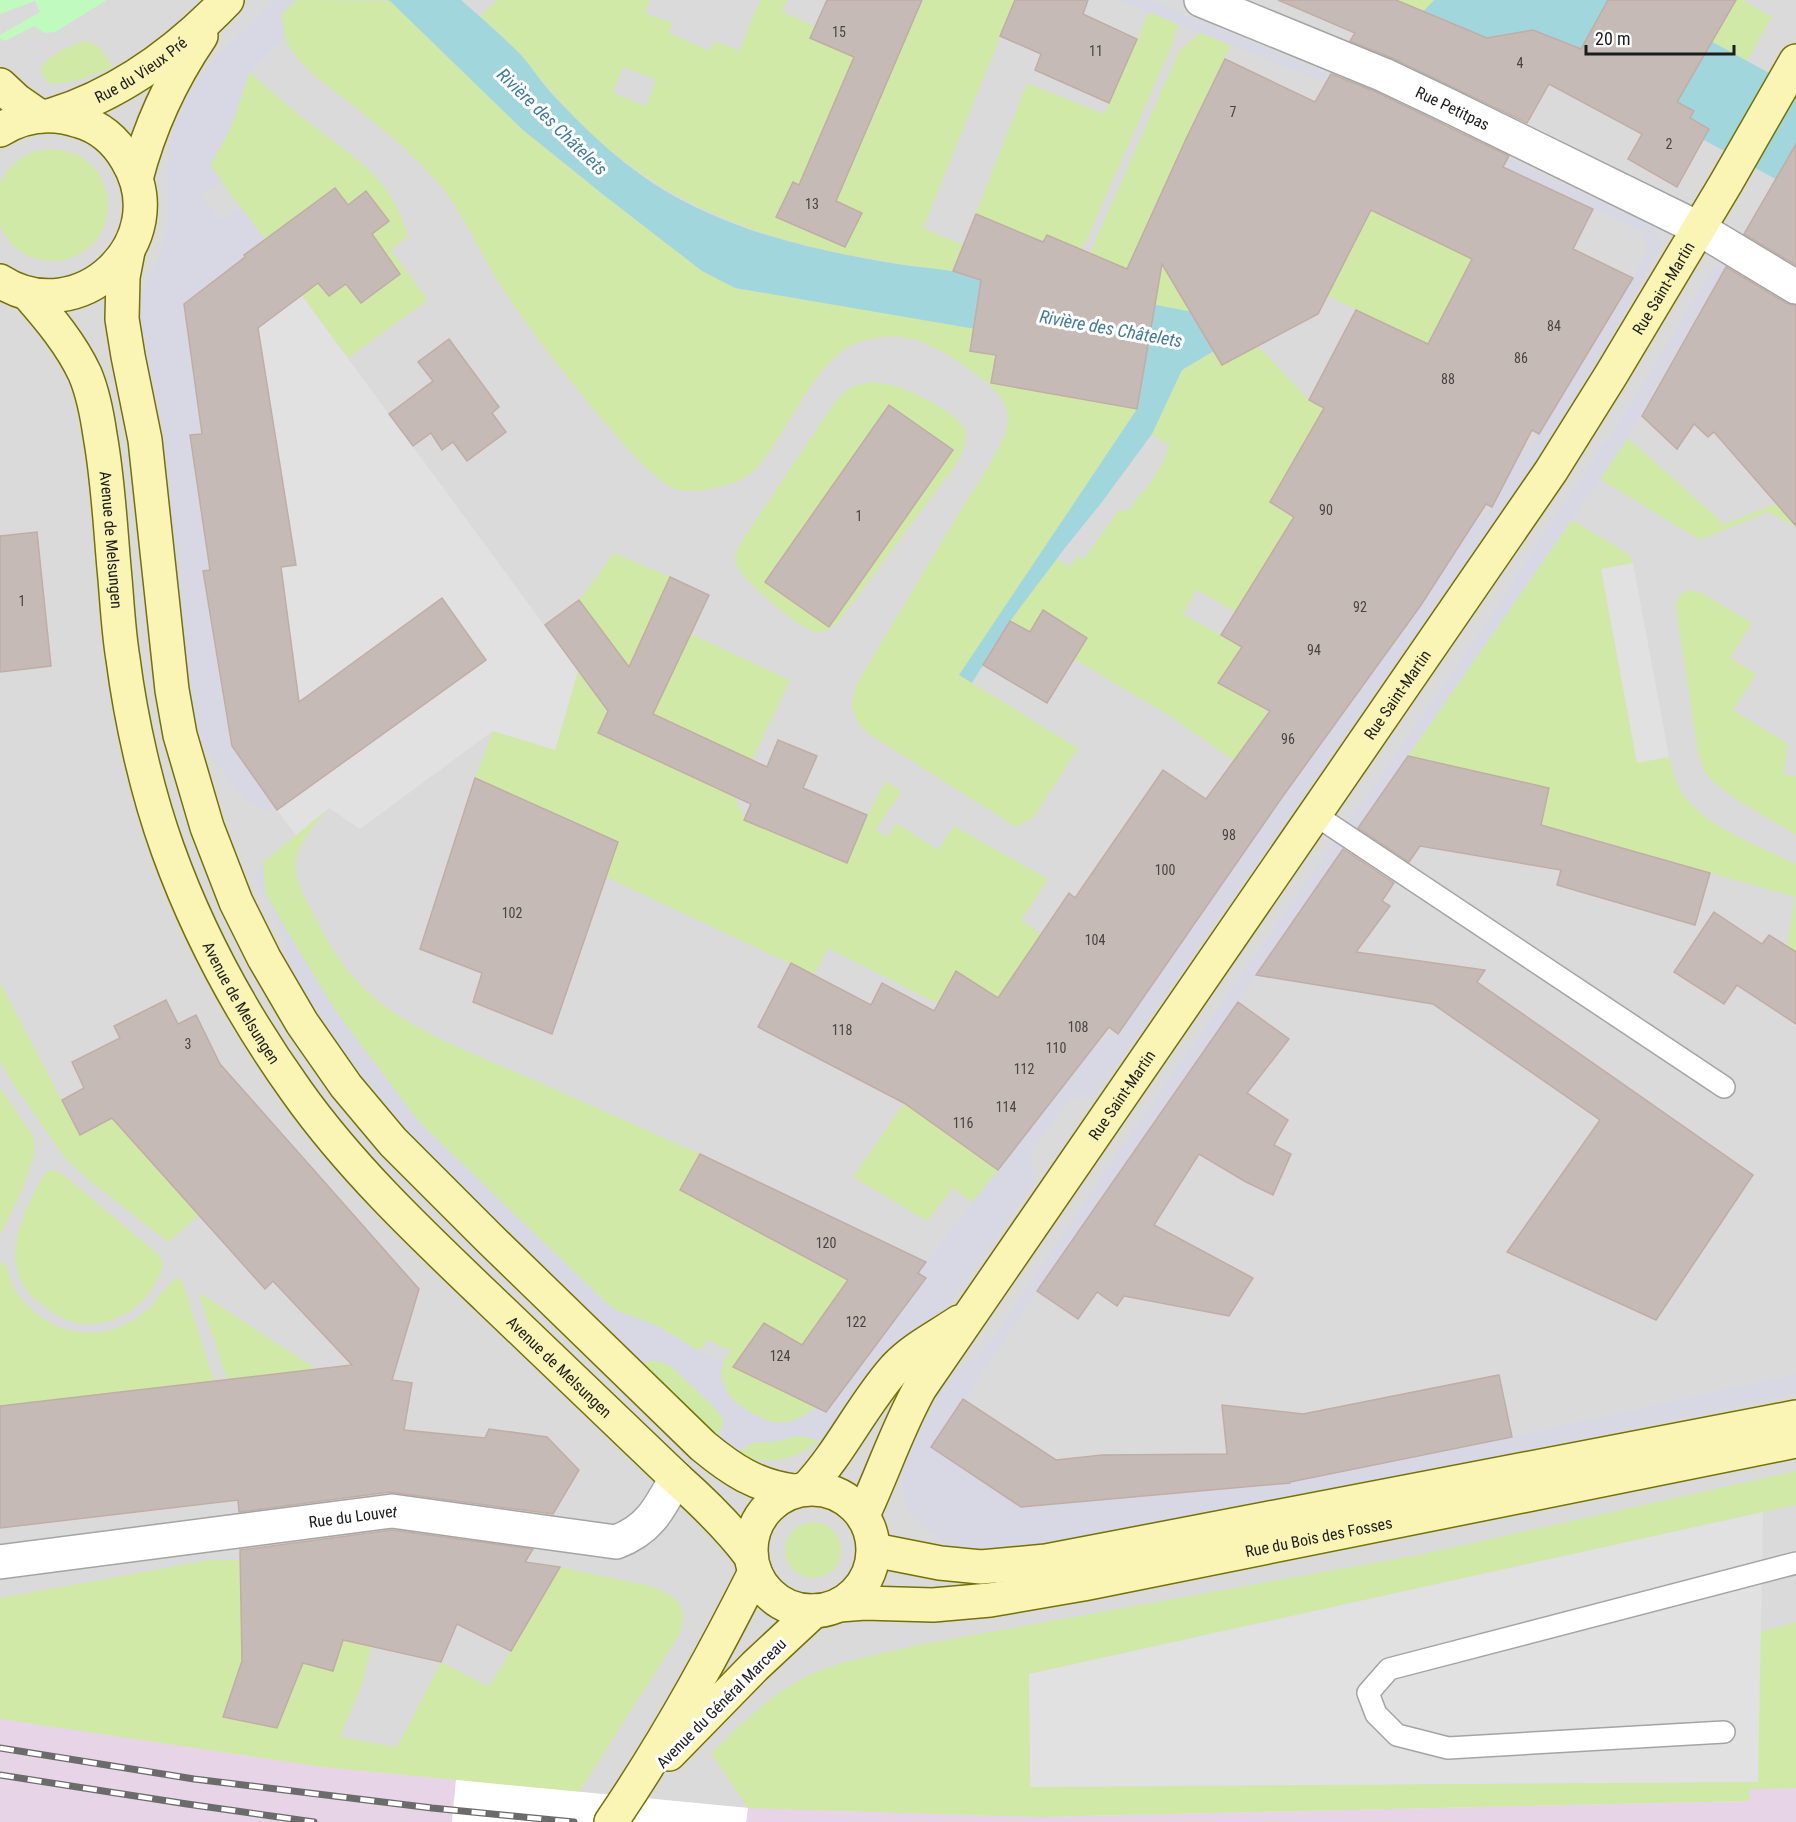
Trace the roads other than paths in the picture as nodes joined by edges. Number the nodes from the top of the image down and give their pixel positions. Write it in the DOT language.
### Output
graph roads {
  1 [pos="1205,1"];
  2 [pos="223,4"];
  3 [pos="1790,73"];
  4 [pos="0,85"];
  5 [pos="46,115"];
  6 [pos="0,130"];
  7 [pos="136,179"];
  8 [pos="1698,228"];
  9 [pos="128,251"];
  10 [pos="14,287"];
  11 [pos="1796,287"];
  12 [pos="1314,814"];
  13 [pos="1724,1087"];
  14 [pos="972,1311"];
  15 [pos="1796,1417"];
  16 [pos="1796,1441"];
  17 [pos="676,1478"];
  18 [pos="800,1490"];
  19 [pos="863,1515"];
  20 [pos="874,1550"];
  21 [pos="0,1562"];
  22 [pos="1796,1563"];
  23 [pos="752,1564"];
  24 [pos="827,1608"];
  25 [pos="1724,1732"];
  26 [pos="619,1809"];
  1 -- 8 [label="street, Rue Petitpas"];
  2 -- 5 [label="main road, Rue du Vieux Pré"];
  2 -- 7 [label="main road, Rue du Vieux Pré"];
  3 -- 8 [label="main road, Rue Saint-Martin"];
  4 -- 5 [label="main road"];
  5 -- 6 [label="main road, Rue du Vieux Pré"];
  5 -- 7 [label="main road"];
  7 -- 9 [label="main road"];
  8 -- 11 [label="street, Rue Petitpas"];
  8 -- 12 [label="main road, Rue Saint-Martin"];
  9 -- 10 [label="main road"];
  9 -- 18 [label="main road"];
  10 -- 17 [label="main road, Avenue de Melsungen"];
  12 -- 13 [label="lane"];
  12 -- 14 [label="main road, Rue Saint-Martin"];
  14 -- 18 [label="main road, Rue Saint-Martin"];
  14 -- 19 [label="main road, Rue Saint-Martin"];
  15 -- 20 [label="main road, Rue du Bois des Fosses"];
  16 -- 24 [label="main road, Rue du Bois des Fosses"];
  17 -- 21 [label="street, Rue du Louvet"];
  17 -- 23 [label="main road, Avenue de Melsungen"];
  18 -- 19 [label="main road"];
  18 -- 23 [label="main road"];
  19 -- 20 [label="main road"];
  20 -- 24 [label="main road"];
  22 -- 25 [label="lane"];
  23 -- 24 [label="main road"];
  23 -- 26 [label="main road, Avenue du Général Marceau"];
  24 -- 26 [label="main road, Avenue du Général Marceau"];
}
